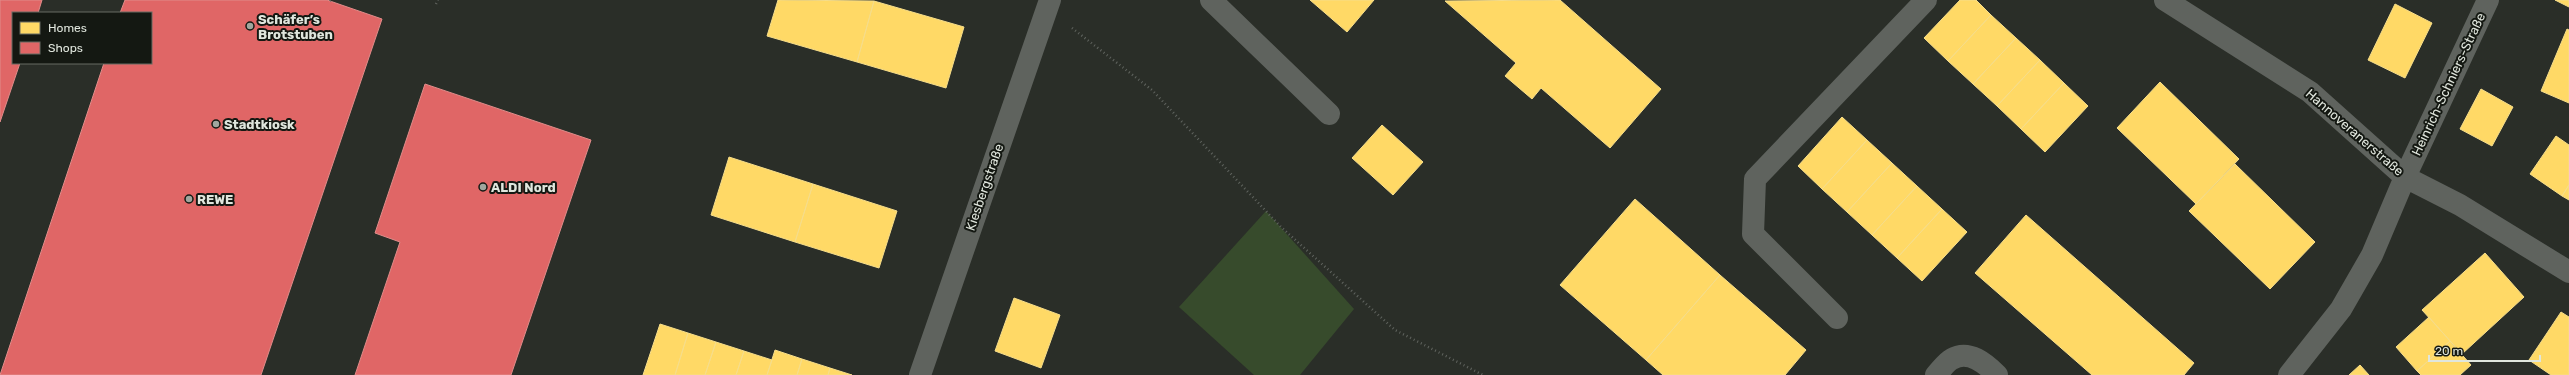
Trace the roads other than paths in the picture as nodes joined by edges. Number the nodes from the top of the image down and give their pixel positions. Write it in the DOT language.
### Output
graph roads {
  1 [pos="1211,0"];
  2 [pos="1926,0"];
  3 [pos="2165,0"];
  4 [pos="2488,0"];
  5 [pos="1049,5"];
  6 [pos="1329,114"];
  7 [pos="2405,177"];
  8 [pos="2569,272"];
  9 [pos="1837,318"];
  10 [pos="920,375"];
  11 [pos="1936,375"];
  12 [pos="1997,375"];
  13 [pos="2289,375"];
  1 -- 6 [label="street"];
  2 -- 9 [label="street"];
  3 -- 7 [label="street, Hannoveranerstraße"];
  4 -- 7 [label="street, Heinrich-Schniers-Straße"];
  5 -- 10 [label="street, Kiesbergstraße"];
  7 -- 8 [label="street, Hannoveranerstraße"];
  7 -- 13 [label="street, Heinrich-Schniers-Straße"];
  11 -- 12 [label="street"];
}
